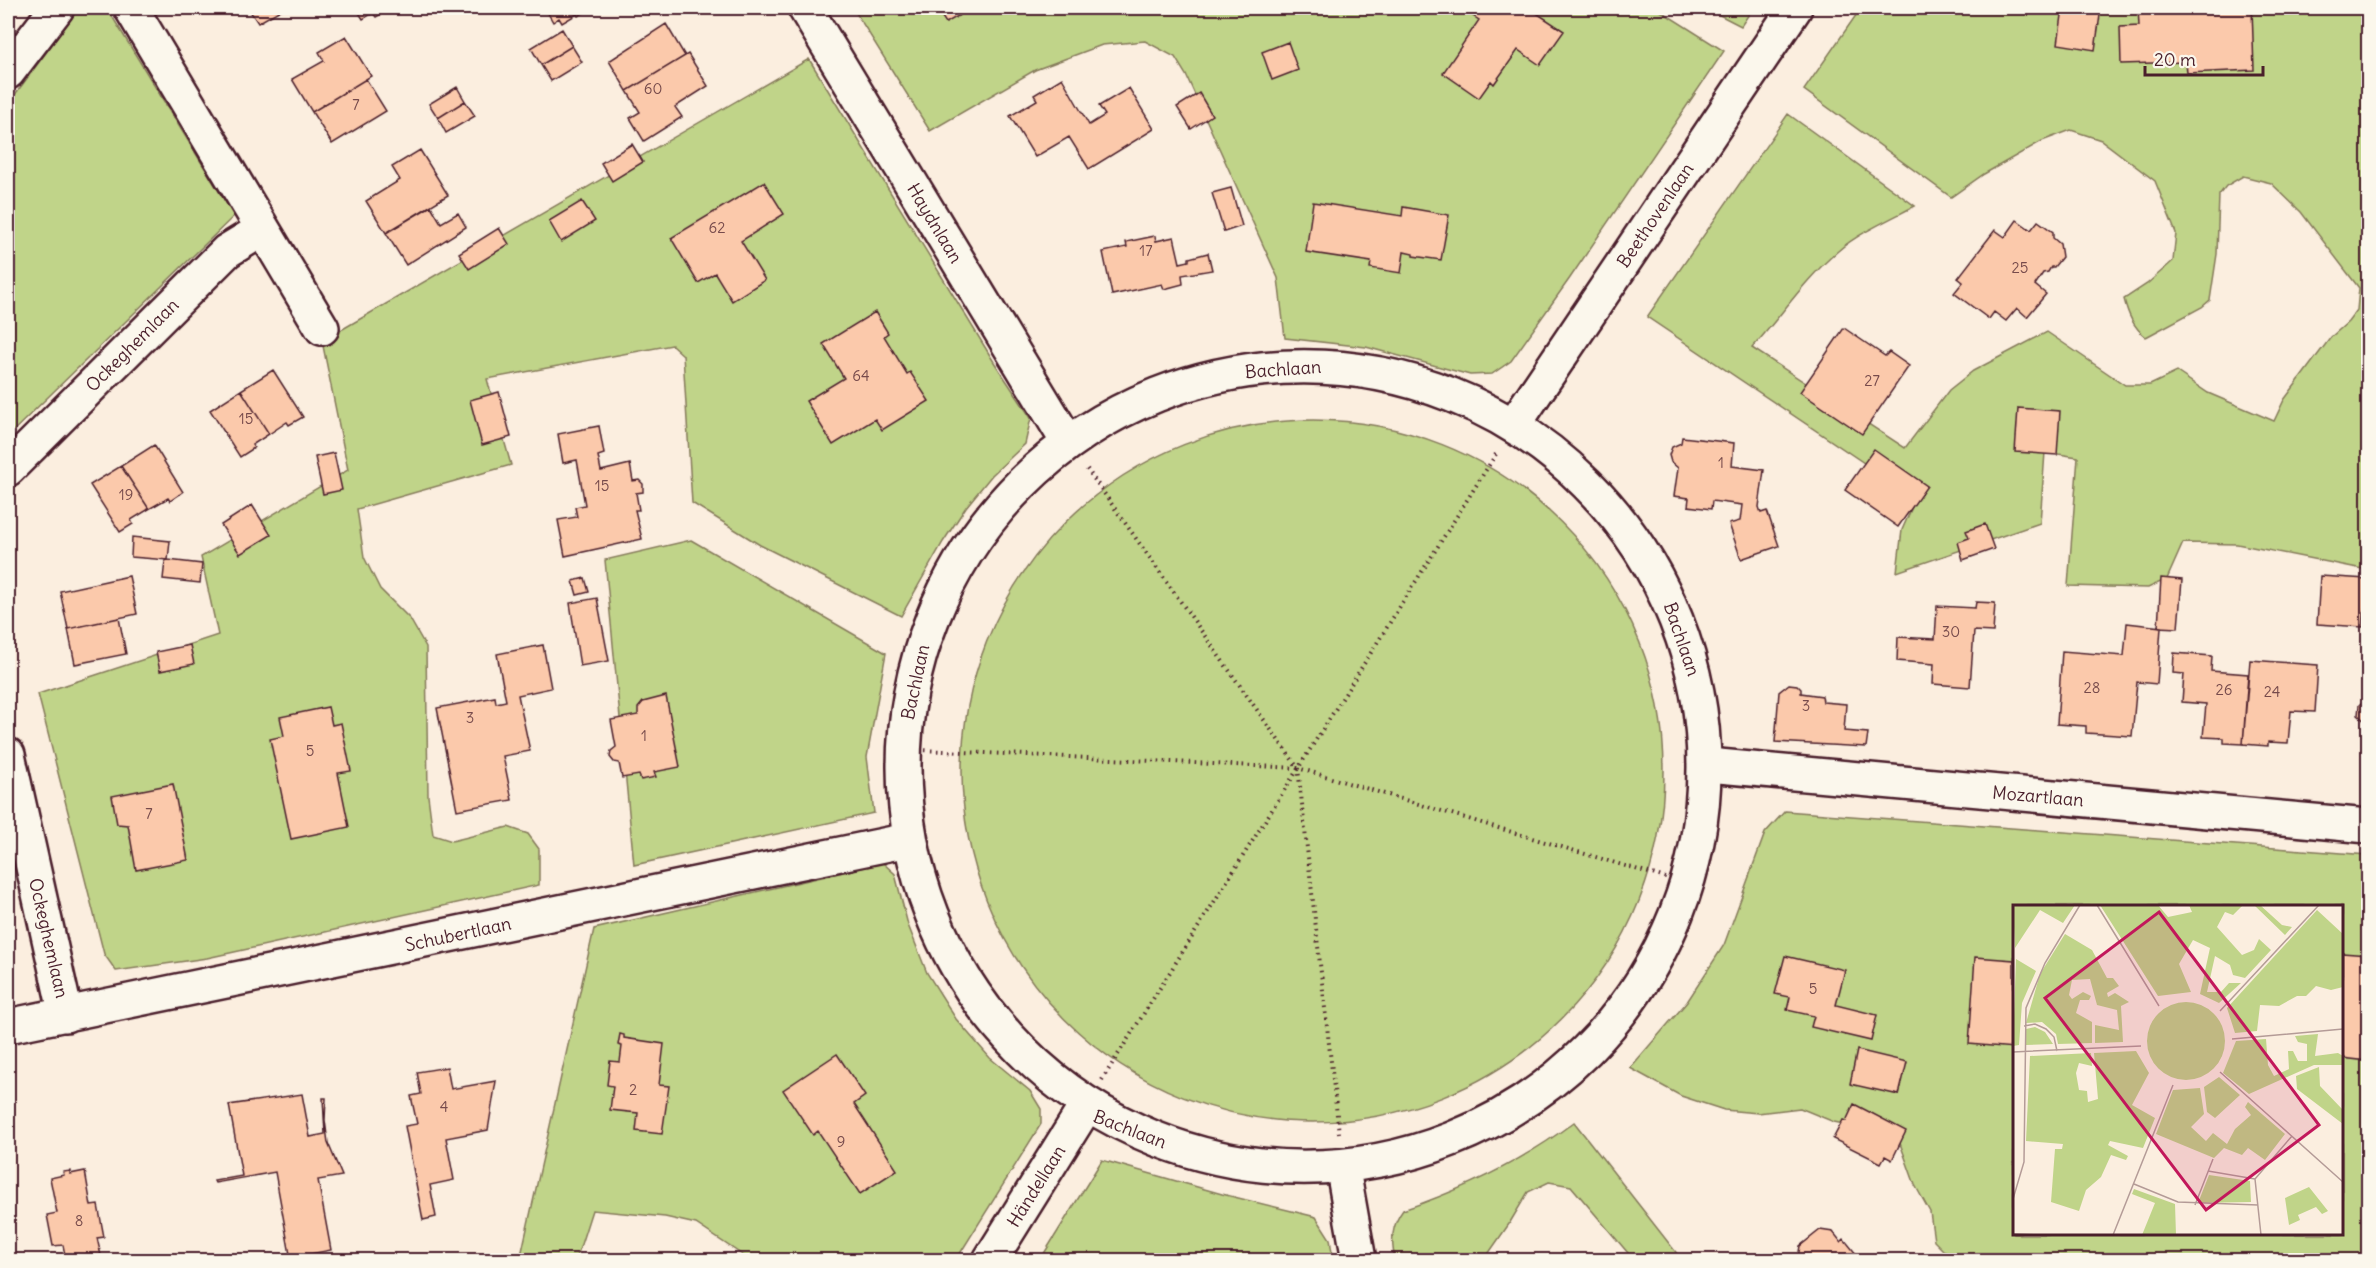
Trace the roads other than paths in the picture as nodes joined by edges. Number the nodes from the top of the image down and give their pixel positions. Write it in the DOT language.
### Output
graph roads {
  1 [pos="57,8"];
  2 [pos="132,8"];
  3 [pos="805,8"];
  4 [pos="1796,8"];
  5 [pos="8,72"];
  6 [pos="263,229"];
  7 [pos="322,328"];
  8 [pos="1515,423"];
  9 [pos="1066,439"];
  10 [pos="8,469"];
  11 [pos="8,755"];
  12 [pos="1707,765"];
  13 [pos="2368,826"];
  14 [pos="908,840"];
  15 [pos="66,1015"];
  16 [pos="8,1026"];
  17 [pos="1083,1111"];
  18 [pos="1343,1170"];
  19 [pos="990,1260"];
  20 [pos="1359,1260"];
  1 -- 5 [label="street"];
  2 -- 6 [label="street"];
  3 -- 9 [label="street, Haydnlaan"];
  4 -- 8 [label="street, Beethovenlaan"];
  6 -- 7 [label="street"];
  6 -- 10 [label="street, Ockeghemlaan"];
  8 -- 9 [label="street, Bachlaan"];
  8 -- 12 [label="street, Bachlaan"];
  9 -- 14 [label="street, Bachlaan"];
  11 -- 15 [label="street, Ockeghemlaan"];
  12 -- 13 [label="street, Mozartlaan"];
  12 -- 18 [label="street, Bachlaan"];
  14 -- 15 [label="street, Schubertlaan"];
  14 -- 17 [label="street, Bachlaan"];
  15 -- 16 [label="street, Schubertlaan"];
  17 -- 18 [label="street, Bachlaan"];
  17 -- 19 [label="street, Händellaan"];
  18 -- 20 [label="street"];
}
